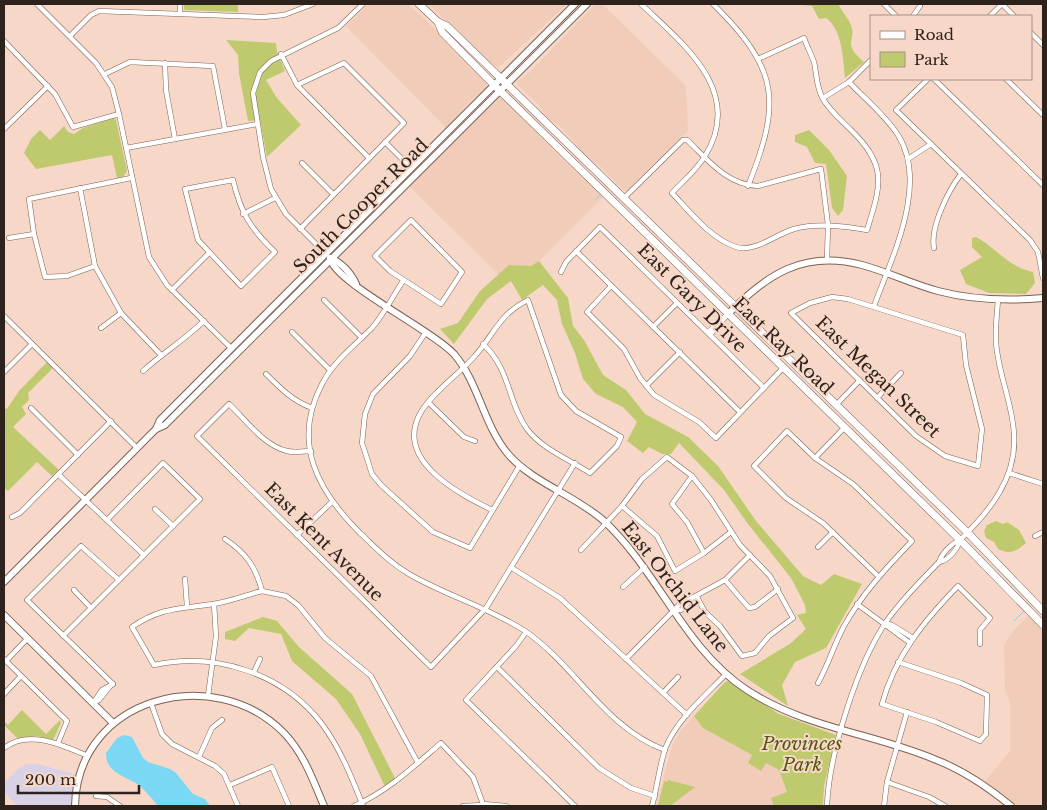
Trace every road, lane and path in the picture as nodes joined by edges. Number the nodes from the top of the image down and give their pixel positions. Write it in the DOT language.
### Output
graph roads {
  1 [pos="38,4"];
  2 [pos="180,4"];
  3 [pos="313,4"];
  4 [pos="362,4"];
  5 [pos="419,4"];
  6 [pos="574,4"];
  7 [pos="588,4"];
  8 [pos="642,4"];
  9 [pos="713,4"];
  10 [pos="884,4"];
  11 [pos="1002,4"];
  12 [pos="920,6"];
  13 [pos="180,13"];
  14 [pos="895,15"];
  15 [pos="914,15"];
  16 [pos="991,15"];
  17 [pos="1013,15"];
  18 [pos="438,22"];
  19 [pos="1032,34"];
  20 [pos="70,36"];
  21 [pos="4,41"];
  22 [pos="1043,45"];
  23 [pos="281,54"];
  24 [pos="758,59"];
  25 [pos="870,61"];
  26 [pos="165,63"];
  27 [pos="105,74"];
  28 [pos="501,78"];
  29 [pos="927,80"];
  30 [pos="935,80"];
  31 [pos="1007,80"];
  32 [pos="848,82"];
  33 [pos="507,84"];
  34 [pos="297,85"];
  35 [pos="48,86"];
  36 [pos="497,88"];
  37 [pos="822,98"];
  38 [pos="119,114"];
  39 [pos="1043,115"];
  40 [pos="257,124"];
  41 [pos="225,129"];
  42 [pos="4,130"];
  43 [pos="175,139"];
  44 [pos="385,142"];
  45 [pos="931,144"];
  46 [pos="126,148"];
  47 [pos="705,157"];
  48 [pos="369,158"];
  49 [pos="908,159"];
  50 [pos="302,163"];
  51 [pos="591,165"];
  52 [pos="414,171"];
  53 [pos="583,173"];
  54 [pos="961,174"];
  55 [pos="131,178"];
  56 [pos="1043,185"];
  57 [pos="748,186"];
  58 [pos="80,188"];
  59 [pos="333,194"];
  60 [pos="625,197"];
  61 [pos="275,198"];
  62 [pos="243,214"];
  63 [pos="828,225"];
  64 [pos="300,229"];
  65 [pos="34,234"];
  66 [pos="9,238"];
  67 [pos="934,248"];
  68 [pos="576,252"];
  69 [pos="208,254"];
  70 [pos="328,256"];
  71 [pos="827,261"];
  72 [pos="1042,263"];
  73 [pos="95,266"];
  74 [pos="560,272"];
  75 [pos="886,273"];
  76 [pos="1043,278"];
  77 [pos="403,280"];
  78 [pos="611,286"];
  79 [pos="172,290"];
  80 [pos="1043,298"];
  81 [pos="324,300"];
  82 [pos="998,300"];
  83 [pos="677,303"];
  84 [pos="736,306"];
  85 [pos="874,306"];
  86 [pos="386,307"];
  87 [pos="121,313"];
  88 [pos="728,314"];
  89 [pos="4,316"];
  90 [pos="204,321"];
  91 [pos="653,327"];
  92 [pos="101,328"];
  93 [pos="292,332"];
  94 [pos="426,332"];
  95 [pos="709,334"];
  96 [pos="362,338"];
  97 [pos="32,344"];
  98 [pos="483,344"];
  99 [pos="234,350"];
  100 [pos="680,352"];
  101 [pos="161,355"];
  102 [pos="464,368"];
  103 [pos="784,368"];
  104 [pos="330,370"];
  105 [pos="143,371"];
  106 [pos="4,372"];
  107 [pos="901,373"];
  108 [pos="266,374"];
  109 [pos="860,380"];
  110 [pos="646,386"];
  111 [pos="764,388"];
  112 [pos="877,398"];
  113 [pos="429,403"];
  114 [pos="836,405"];
  115 [pos="31,408"];
  116 [pos="312,408"];
  117 [pos="740,412"];
  118 [pos="111,421"];
  119 [pos="844,428"];
  120 [pos="475,441"];
  121 [pos="137,448"];
  122 [pos="310,451"];
  123 [pos="78,455"];
  124 [pos="815,458"];
  125 [pos="575,463"];
  126 [pos="520,465"];
  127 [pos="1009,473"];
  128 [pos="59,475"];
  129 [pos="692,476"];
  130 [pos="1043,484"];
  131 [pos="559,490"];
  132 [pos="85,500"];
  133 [pos="332,502"];
  134 [pos="622,506"];
  135 [pos="155,509"];
  136 [pos="492,510"];
  137 [pos="12,517"];
  138 [pos="107,520"];
  139 [pos="606,523"];
  140 [pos="173,526"];
  141 [pos="731,532"];
  142 [pos="833,532"];
  143 [pos="1043,532"];
  144 [pos="968,533"];
  145 [pos="297,535"];
  146 [pos="1035,536"];
  147 [pos="225,539"];
  148 [pos="960,540"];
  149 [pos="818,547"];
  150 [pos="580,550"];
  151 [pos="704,553"];
  152 [pos="144,555"];
  153 [pos="750,555"];
  154 [pos="645,567"];
  155 [pos="512,568"];
  156 [pos="878,576"];
  157 [pos="185,579"];
  158 [pos="119,580"];
  159 [pos="726,580"];
  160 [pos="4,582"];
  161 [pos="623,587"];
  162 [pos="778,589"];
  163 [pos="74,590"];
  164 [pos="262,591"];
  165 [pos="697,597"];
  166 [pos="214,604"];
  167 [pos="857,604"];
  168 [pos="187,606"];
  169 [pos="91,608"];
  170 [pos="486,608"];
  171 [pos="675,610"];
  172 [pos="1043,610"];
  173 [pos="4,615"];
  174 [pos="1035,617"];
  175 [pos="885,623"];
  176 [pos="1043,625"];
  177 [pos="526,632"];
  178 [pos="64,636"];
  179 [pos="28,638"];
  180 [pos="911,640"];
  181 [pos="980,644"];
  182 [pos="260,659"];
  183 [pos="626,659"];
  184 [pos="5,660"];
  185 [pos="898,662"];
  186 [pos="213,663"];
  187 [pos="497,667"];
  188 [pos="254,672"];
  189 [pos="726,674"];
  190 [pos="21,676"];
  191 [pos="678,678"];
  192 [pos="818,683"];
  193 [pos="663,693"];
  194 [pos="4,694"];
  195 [pos="208,696"];
  196 [pos="93,703"];
  197 [pos="151,703"];
  198 [pos="908,712"];
  199 [pos="688,715"];
  200 [pos="222,720"];
  201 [pos="113,723"];
  202 [pos="842,730"];
  203 [pos="58,743"];
  204 [pos="898,746"];
  205 [pos="4,748"];
  206 [pos="665,750"];
  207 [pos="88,756"];
  208 [pos="199,757"];
  209 [pos="418,763"];
  210 [pos="887,782"];
  211 [pos="230,785"];
  212 [pos="96,796"];
  213 [pos="655,796"];
  214 [pos="362,805"];
  215 [pos="484,805"];
  216 [pos="75,806"];
  217 [pos="120,806"];
  218 [pos="238,806"];
  219 [pos="289,806"];
  220 [pos="324,806"];
  221 [pos="354,806"];
  222 [pos="463,806"];
  223 [pos="506,806"];
  224 [pos="575,806"];
  225 [pos="652,806"];
  226 [pos="827,806"];
  227 [pos="884,806"];
  228 [pos="945,806"];
  229 [pos="1011,806"];
  1 -- 20 [label="street"];
  2 -- 13 [label="street"];
  3 -- 13 [label="street"];
  4 -- 23 [label="street"];
  5 -- 18 [label="main road"];
  6 -- 28 [label="street, South Cooper Road"];
  7 -- 33 [label="street, South Cooper Road"];
  8 -- 47 [label="street"];
  9 -- 24 [label="street"];
  10 -- 14 [label="street"];
  11 -- 16 [label="street"];
  11 -- 17 [label="street"];
  12 -- 15 [label="street"];
  13 -- 20 [label="street"];
  18 -- 28 [label="main road, East Ray Road"];
  18 -- 36 [label="main road, East Ray Road"];
  19 -- 22 [label="street"];
  20 -- 27 [label="street"];
  21 -- 35 [label="street"];
  23 -- 34 [label="street"];
  23 -- 40 [label="street"];
  24 -- 37 [label="street"];
  24 -- 57 [label="street"];
  25 -- 32 [label="street"];
  26 -- 27 [label="street"];
  26 -- 41 [label="street"];
  26 -- 43 [label="street"];
  27 -- 38 [label="street"];
  28 -- 33 [label="main road, East Ray Road"];
  28 -- 36 [label="street, South Cooper Road"];
  29 -- 45 [label="street"];
  30 -- 56 [label="street"];
  31 -- 39 [label="street"];
  32 -- 37 [label="street"];
  32 -- 49 [label="street"];
  33 -- 36 [label="street, South Cooper Road"];
  33 -- 51 [label="main road, East Ray Road"];
  34 -- 44 [label="street"];
  34 -- 48 [label="street"];
  35 -- 38 [label="street"];
  35 -- 42 [label="street"];
  36 -- 52 [label="street, South Cooper Road"];
  36 -- 53 [label="main road, East Ray Road"];
  37 -- 63 [label="street"];
  38 -- 46 [label="street"];
  40 -- 41 [label="street"];
  40 -- 61 [label="street"];
  41 -- 43 [label="street"];
  43 -- 46 [label="street"];
  44 -- 48 [label="street"];
  44 -- 52 [label="street"];
  45 -- 49 [label="street"];
  45 -- 54 [label="street"];
  46 -- 55 [label="street"];
  47 -- 57 [label="street"];
  47 -- 60 [label="street"];
  47 -- 63 [label="street"];
  48 -- 59 [label="street"];
  49 -- 75 [label="street"];
  50 -- 59 [label="street"];
  51 -- 53 [label="main road"];
  51 -- 60 [label="main road, East Ray Road"];
  52 -- 70 [label="street, South Cooper Road"];
  53 -- 88 [label="main road, East Ray Road"];
  54 -- 67 [label="street"];
  54 -- 72 [label="street"];
  55 -- 58 [label="street"];
  55 -- 79 [label="street"];
  57 -- 63 [label="street"];
  58 -- 65 [label="street"];
  58 -- 73 [label="street"];
  59 -- 64 [label="street"];
  60 -- 84 [label="main road, East Ray Road"];
  61 -- 62 [label="street"];
  61 -- 64 [label="street"];
  62 -- 69 [label="street"];
  62 -- 69 [label="street"];
  63 -- 71 [label="street"];
  64 -- 70 [label="street"];
  65 -- 66 [label="street"];
  65 -- 73 [label="street"];
  68 -- 74 [label="street"];
  68 -- 78 [label="street"];
  68 -- 83 [label="street, East Gary Drive"];
  69 -- 79 [label="street"];
  70 -- 86 [label="street, East Orchid Lane"];
  70 -- 99 [label="street, South Cooper Road"];
  71 -- 75 [label="street"];
  71 -- 84 [label="street"];
  72 -- 76 [label="street"];
  73 -- 87 [label="street"];
  75 -- 82 [label="street"];
  75 -- 85 [label="street"];
  77 -- 77 [label="street"];
  77 -- 86 [label="street"];
  78 -- 91 [label="street"];
  78 -- 110 [label="street"];
  79 -- 90 [label="street"];
  80 -- 82 [label="street"];
  81 -- 96 [label="street"];
  82 -- 127 [label="street"];
  83 -- 91 [label="street"];
  83 -- 95 [label="street, East Gary Drive"];
  84 -- 88 [label="street"];
  84 -- 114 [label="main road, East Ray Road"];
  85 -- 109 [label="street, East Megan Street"];
  85 -- 112 [label="street, East Megan Street"];
  86 -- 94 [label="street, East Orchid Lane"];
  86 -- 96 [label="street"];
  87 -- 92 [label="street"];
  87 -- 101 [label="street"];
  88 -- 95 [label="street"];
  88 -- 103 [label="main road, East Ray Road"];
  89 -- 97 [label="street"];
  90 -- 99 [label="street"];
  90 -- 101 [label="street"];
  91 -- 100 [label="street"];
  93 -- 104 [label="street"];
  94 -- 102 [label="street, East Orchid Lane"];
  94 -- 136 [label="street"];
  95 -- 111 [label="street, East Gary Drive"];
  96 -- 104 [label="street"];
  97 -- 106 [label="street"];
  97 -- 118 [label="street"];
  98 -- 102 [label="street"];
  98 -- 125 [label="street"];
  98 -- 125 [label="street"];
  99 -- 121 [label="street, South Cooper Road"];
  100 -- 110 [label="street"];
  100 -- 117 [label="street"];
  101 -- 105 [label="street"];
  102 -- 113 [label="street"];
  102 -- 126 [label="street, East Orchid Lane"];
  103 -- 111 [label="street"];
  103 -- 119 [label="main road, East Ray Road"];
  104 -- 116 [label="street"];
  107 -- 112 [label="street"];
  108 -- 116 [label="street"];
  109 -- 112 [label="street, East Megan Street"];
  109 -- 114 [label="street"];
  110 -- 117 [label="street"];
  111 -- 117 [label="street"];
  113 -- 120 [label="street"];
  113 -- 136 [label="street"];
  114 -- 144 [label="main road, East Ray Road"];
  115 -- 123 [label="street"];
  116 -- 122 [label="street"];
  118 -- 121 [label="street"];
  118 -- 123 [label="street"];
  119 -- 124 [label="street"];
  119 -- 148 [label="main road, East Ray Road"];
  121 -- 132 [label="street, South Cooper Road"];
  122 -- 133 [label="street"];
  122 -- 145 [label="street, East Kent Avenue"];
  123 -- 128 [label="street"];
  124 -- 142 [label="street"];
  124 -- 156 [label="street"];
  125 -- 131 [label="street"];
  126 -- 131 [label="street, East Orchid Lane"];
  126 -- 136 [label="street"];
  127 -- 130 [label="street"];
  127 -- 144 [label="street"];
  128 -- 132 [label="street"];
  128 -- 137 [label="street"];
  129 -- 134 [label="street"];
  129 -- 141 [label="street"];
  129 -- 151 [label="street"];
  131 -- 139 [label="street, East Orchid Lane"];
  131 -- 155 [label="street"];
  132 -- 138 [label="street"];
  132 -- 160 [label="street, South Cooper Road"];
  133 -- 145 [label="street"];
  133 -- 170 [label="street"];
  134 -- 139 [label="street"];
  134 -- 151 [label="street"];
  135 -- 140 [label="street"];
  138 -- 140 [label="street"];
  138 -- 152 [label="street"];
  139 -- 150 [label="street"];
  139 -- 154 [label="street, East Orchid Lane"];
  140 -- 152 [label="street"];
  141 -- 151 [label="street"];
  141 -- 153 [label="street"];
  142 -- 149 [label="street"];
  142 -- 156 [label="street"];
  143 -- 146 [label="street"];
  144 -- 148 [label="street"];
  144 -- 172 [label="main road, East Ray Road"];
  145 -- 170 [label="street, East Kent Avenue"];
  147 -- 164 [label="street"];
  148 -- 174 [label="main road, East Ray Road"];
  148 -- 175 [label="street"];
  152 -- 158 [label="street"];
  153 -- 159 [label="street"];
  153 -- 162 [label="street"];
  154 -- 161 [label="street"];
  154 -- 171 [label="street, East Orchid Lane"];
  155 -- 170 [label="street"];
  155 -- 183 [label="street"];
  156 -- 167 [label="street"];
  157 -- 168 [label="street"];
  158 -- 169 [label="street"];
  158 -- 178 [label="street"];
  159 -- 162 [label="street"];
  159 -- 165 [label="street"];
  162 -- 165 [label="street"];
  163 -- 169 [label="street"];
  164 -- 166 [label="street"];
  164 -- 209 [label="street"];
  165 -- 171 [label="street"];
  166 -- 168 [label="street"];
  166 -- 186 [label="street"];
  167 -- 175 [label="street"];
  167 -- 192 [label="street"];
  168 -- 186 [label="street"];
  169 -- 178 [label="street"];
  170 -- 177 [label="street"];
  171 -- 183 [label="street"];
  171 -- 189 [label="street, East Orchid Lane"];
  172 -- 174 [label="street"];
  173 -- 179 [label="street"];
  174 -- 176 [label="main road, East Ray Road"];
  175 -- 180 [label="street"];
  175 -- 202 [label="street"];
  177 -- 187 [label="street"];
  177 -- 206 [label="street"];
  178 -- 196 [label="street"];
  179 -- 184 [label="street"];
  179 -- 196 [label="street"];
  180 -- 181 [label="street"];
  180 -- 185 [label="street"];
  182 -- 188 [label="street"];
  183 -- 193 [label="street"];
  184 -- 190 [label="street"];
  185 -- 198 [label="street"];
  185 -- 198 [label="street"];
  186 -- 188 [label="street"];
  186 -- 195 [label="street"];
  187 -- 213 [label="street"];
  187 -- 224 [label="street"];
  188 -- 214 [label="street"];
  189 -- 199 [label="street"];
  189 -- 202 [label="street, East Orchid Lane"];
  190 -- 194 [label="street"];
  190 -- 203 [label="street"];
  191 -- 193 [label="street"];
  193 -- 199 [label="street"];
  195 -- 197 [label="street"];
  195 -- 220 [label="street"];
  196 -- 201 [label="street"];
  197 -- 201 [label="street"];
  197 -- 208 [label="street"];
  198 -- 204 [label="street"];
  199 -- 206 [label="street"];
  200 -- 208 [label="street"];
  201 -- 207 [label="street"];
  202 -- 204 [label="street, East Orchid Lane"];
  202 -- 226 [label="street"];
  203 -- 205 [label="street"];
  203 -- 207 [label="street"];
  204 -- 210 [label="street"];
  204 -- 229 [label="street, East Orchid Lane"];
  206 -- 213 [label="street"];
  207 -- 216 [label="street"];
  208 -- 211 [label="street"];
  209 -- 214 [label="street"];
  209 -- 215 [label="street"];
  210 -- 227 [label="street"];
  210 -- 228 [label="street"];
  211 -- 218 [label="street"];
  211 -- 219 [label="street"];
  212 -- 217 [label="street"];
  213 -- 225 [label="street"];
  214 -- 221 [label="street"];
  215 -- 222 [label="street"];
  215 -- 223 [label="street"];
}
